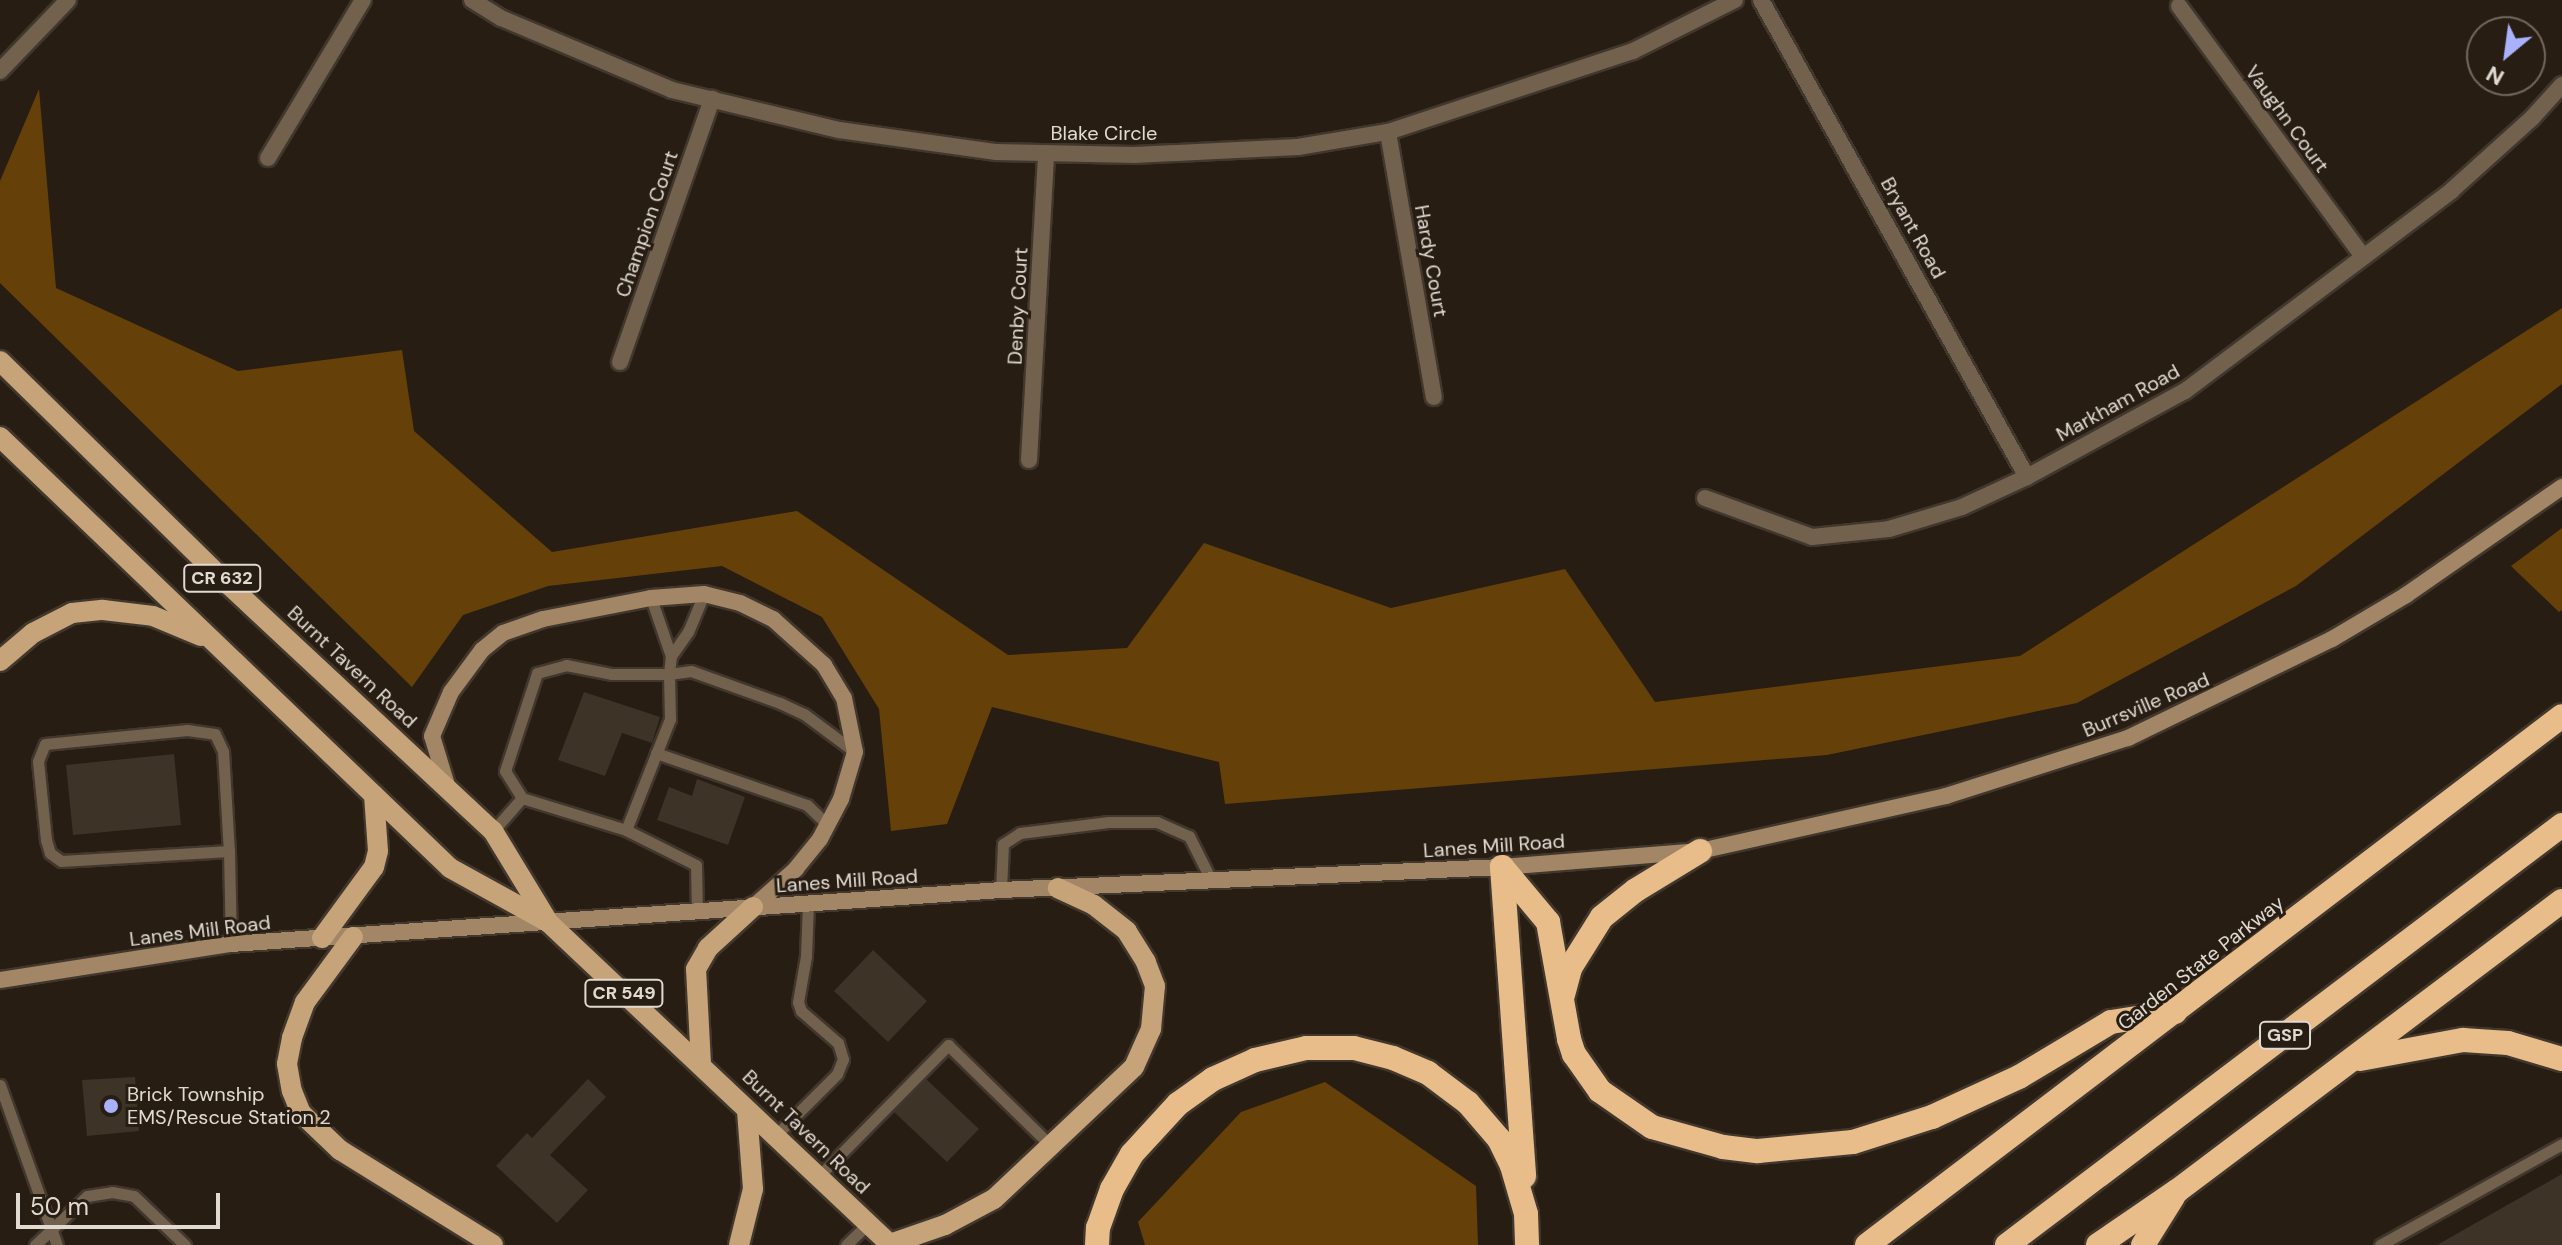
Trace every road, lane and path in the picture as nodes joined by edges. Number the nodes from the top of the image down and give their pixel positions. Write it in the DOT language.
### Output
graph roads {
  1 [pos="68,0"];
  2 [pos="363,0"];
  3 [pos="472,0"];
  4 [pos="1735,0"];
  5 [pos="1761,0"];
  6 [pos="2179,6"];
  7 [pos="0,71"];
  8 [pos="2562,85"];
  9 [pos="712,99"];
  10 [pos="1388,132"];
  11 [pos="1046,153"];
  12 [pos="268,158"];
  13 [pos="2362,255"];
  14 [pos="0,361"];
  15 [pos="620,362"];
  16 [pos="1434,397"];
  17 [pos="0,437"];
  18 [pos="1029,460"];
  19 [pos="2027,477"];
  20 [pos="2562,487"];
  21 [pos="1705,498"];
  22 [pos="704,594"];
  23 [pos="651,598"];
  24 [pos="211,640"];
  25 [pos="671,656"];
  26 [pos="0,661"];
  27 [pos="669,674"];
  28 [pos="2562,716"];
  29 [pos="855,752"];
  30 [pos="656,753"];
  31 [pos="449,790"];
  32 [pos="374,795"];
  33 [pos="522,798"];
  34 [pos="828,825"];
  35 [pos="2562,825"];
  36 [pos="626,830"];
  37 [pos="493,831"];
  38 [pos="229,851"];
  39 [pos="1700,851"];
  40 [pos="1502,867"];
  41 [pos="1211,880"];
  42 [pos="1058,888"];
  43 [pos="1001,890"];
  44 [pos="2562,901"];
  45 [pos="808,904"];
  46 [pos="753,907"];
  47 [pos="697,911"];
  48 [pos="548,922"];
  49 [pos="353,937"];
  50 [pos="322,938"];
  51 [pos="231,944"];
  52 [pos="0,980"];
  53 [pos="1562,998"];
  54 [pos="2178,1011"];
  55 [pos="2562,1059"];
  56 [pos="2349,1061"];
  57 [pos="701,1064"];
  58 [pos="0,1085"];
  59 [pos="747,1111"];
  60 [pos="774,1137"];
  61 [pos="2562,1144"];
  62 [pos="1051,1146"];
  63 [pos="817,1178"];
  64 [pos="2177,1191"];
  65 [pos="1526,1214"];
  66 [pos="868,1224"];
  67 [pos="51,1230"];
  68 [pos="890,1244"];
  69 [pos="35,1245"];
  70 [pos="57,1245"];
  71 [pos="185,1245"];
  72 [pos="493,1245"];
  73 [pos="739,1245"];
  74 [pos="846,1245"];
  75 [pos="1097,1245"];
  76 [pos="1527,1245"];
  77 [pos="1867,1245"];
  78 [pos="2007,1245"];
  79 [pos="2098,1245"];
  80 [pos="2143,1245"];
  81 [pos="2380,1245"];
  1 -- 7 [label="street"];
  2 -- 12 [label="street"];
  3 -- 9 [label="street, Blake Circle"];
  4 -- 10 [label="street, Blake Circle"];
  5 -- 19 [label="street, Bryant Road"];
  6 -- 13 [label="street, Vaughn Court"];
  8 -- 13 [label="street, Markham Road"];
  9 -- 11 [label="street, Blake Circle"];
  9 -- 15 [label="street, Champion Court"];
  10 -- 11 [label="street, Blake Circle"];
  10 -- 16 [label="street, Hardy Court"];
  11 -- 18 [label="street, Denby Court"];
  13 -- 19 [label="street, Markham Road"];
  14 -- 31 [label="main road, Burnt Tavern Road / CR 632"];
  17 -- 24 [label="main road, Burnt Tavern Road / CR 632"];
  19 -- 21 [label="street, Markham Road"];
  20 -- 39 [label="main road, Burrsville Road"];
  22 -- 23 [label="main road, CR 549"];
  22 -- 25 [label="lane"];
  22 -- 29 [label="main road, CR 549"];
  23 -- 25 [label="lane"];
  23 -- 31 [label="main road, CR 549"];
  24 -- 26 [label="main road"];
  24 -- 32 [label="main road, Burnt Tavern Road / CR 632"];
  25 -- 27 [label="lane"];
  27 -- 29 [label="lane"];
  27 -- 30 [label="lane"];
  27 -- 33 [label="lane"];
  28 -- 54 [label="highway, Garden State Parkway"];
  29 -- 34 [label="main road, CR 549"];
  30 -- 34 [label="lane"];
  30 -- 36 [label="lane"];
  31 -- 37 [label="main road, Burnt Tavern Road / CR 549"];
  32 -- 48 [label="main road, Burnt Tavern Road / CR 632"];
  32 -- 50 [label="main road"];
  33 -- 36 [label="lane"];
  33 -- 37 [label="lane"];
  34 -- 46 [label="main road, CR 549"];
  35 -- 78 [label="highway, GSP"];
  36 -- 47 [label="lane"];
  37 -- 48 [label="main road, Burnt Tavern Road / CR 549"];
  38 -- 38 [label="lane"];
  38 -- 51 [label="lane"];
  39 -- 40 [label="main road, Lanes Mill Road"];
  39 -- 53 [label="highway"];
  40 -- 41 [label="main road, Lanes Mill Road"];
  40 -- 53 [label="highway"];
  40 -- 65 [label="highway"];
  41 -- 42 [label="main road, Lanes Mill Road"];
  41 -- 43 [label="lane"];
  42 -- 43 [label="main road, Lanes Mill Road"];
  42 -- 62 [label="main road"];
  43 -- 45 [label="main road, Lanes Mill Road"];
  44 -- 56 [label="highway"];
  45 -- 46 [label="main road, Lanes Mill Road"];
  45 -- 60 [label="lane"];
  46 -- 47 [label="main road, Lanes Mill Road"];
  46 -- 57 [label="main road"];
  47 -- 48 [label="main road, Lanes Mill Road"];
  48 -- 49 [label="main road, Lanes Mill Road"];
  48 -- 57 [label="main road, Burnt Tavern Road / CR 549"];
  49 -- 50 [label="main road, Lanes Mill Road"];
  49 -- 72 [label="main road"];
  50 -- 51 [label="main road, Lanes Mill Road"];
  51 -- 52 [label="main road, Lanes Mill Road"];
  53 -- 54 [label="highway"];
  54 -- 77 [label="highway, Garden State Parkway"];
  55 -- 56 [label="highway"];
  56 -- 64 [label="highway"];
  57 -- 59 [label="main road, Burnt Tavern Road / CR 549"];
  58 -- 67 [label="lane"];
  59 -- 60 [label="main road, Burnt Tavern Road / CR 549"];
  59 -- 73 [label="main road"];
  60 -- 63 [label="main road, Burnt Tavern Road / CR 549"];
  61 -- 81 [label="lane"];
  62 -- 63 [label="lane"];
  62 -- 68 [label="main road"];
  63 -- 66 [label="main road, Burnt Tavern Road / CR 549"];
  64 -- 79 [label="highway"];
  64 -- 80 [label="highway"];
  65 -- 75 [label="highway"];
  65 -- 76 [label="highway"];
  66 -- 68 [label="main road, Burnt Tavern Road / CR 549"];
  66 -- 74 [label="lane"];
  67 -- 69 [label="lane"];
  67 -- 70 [label="lane"];
  67 -- 71 [label="lane"];
}
